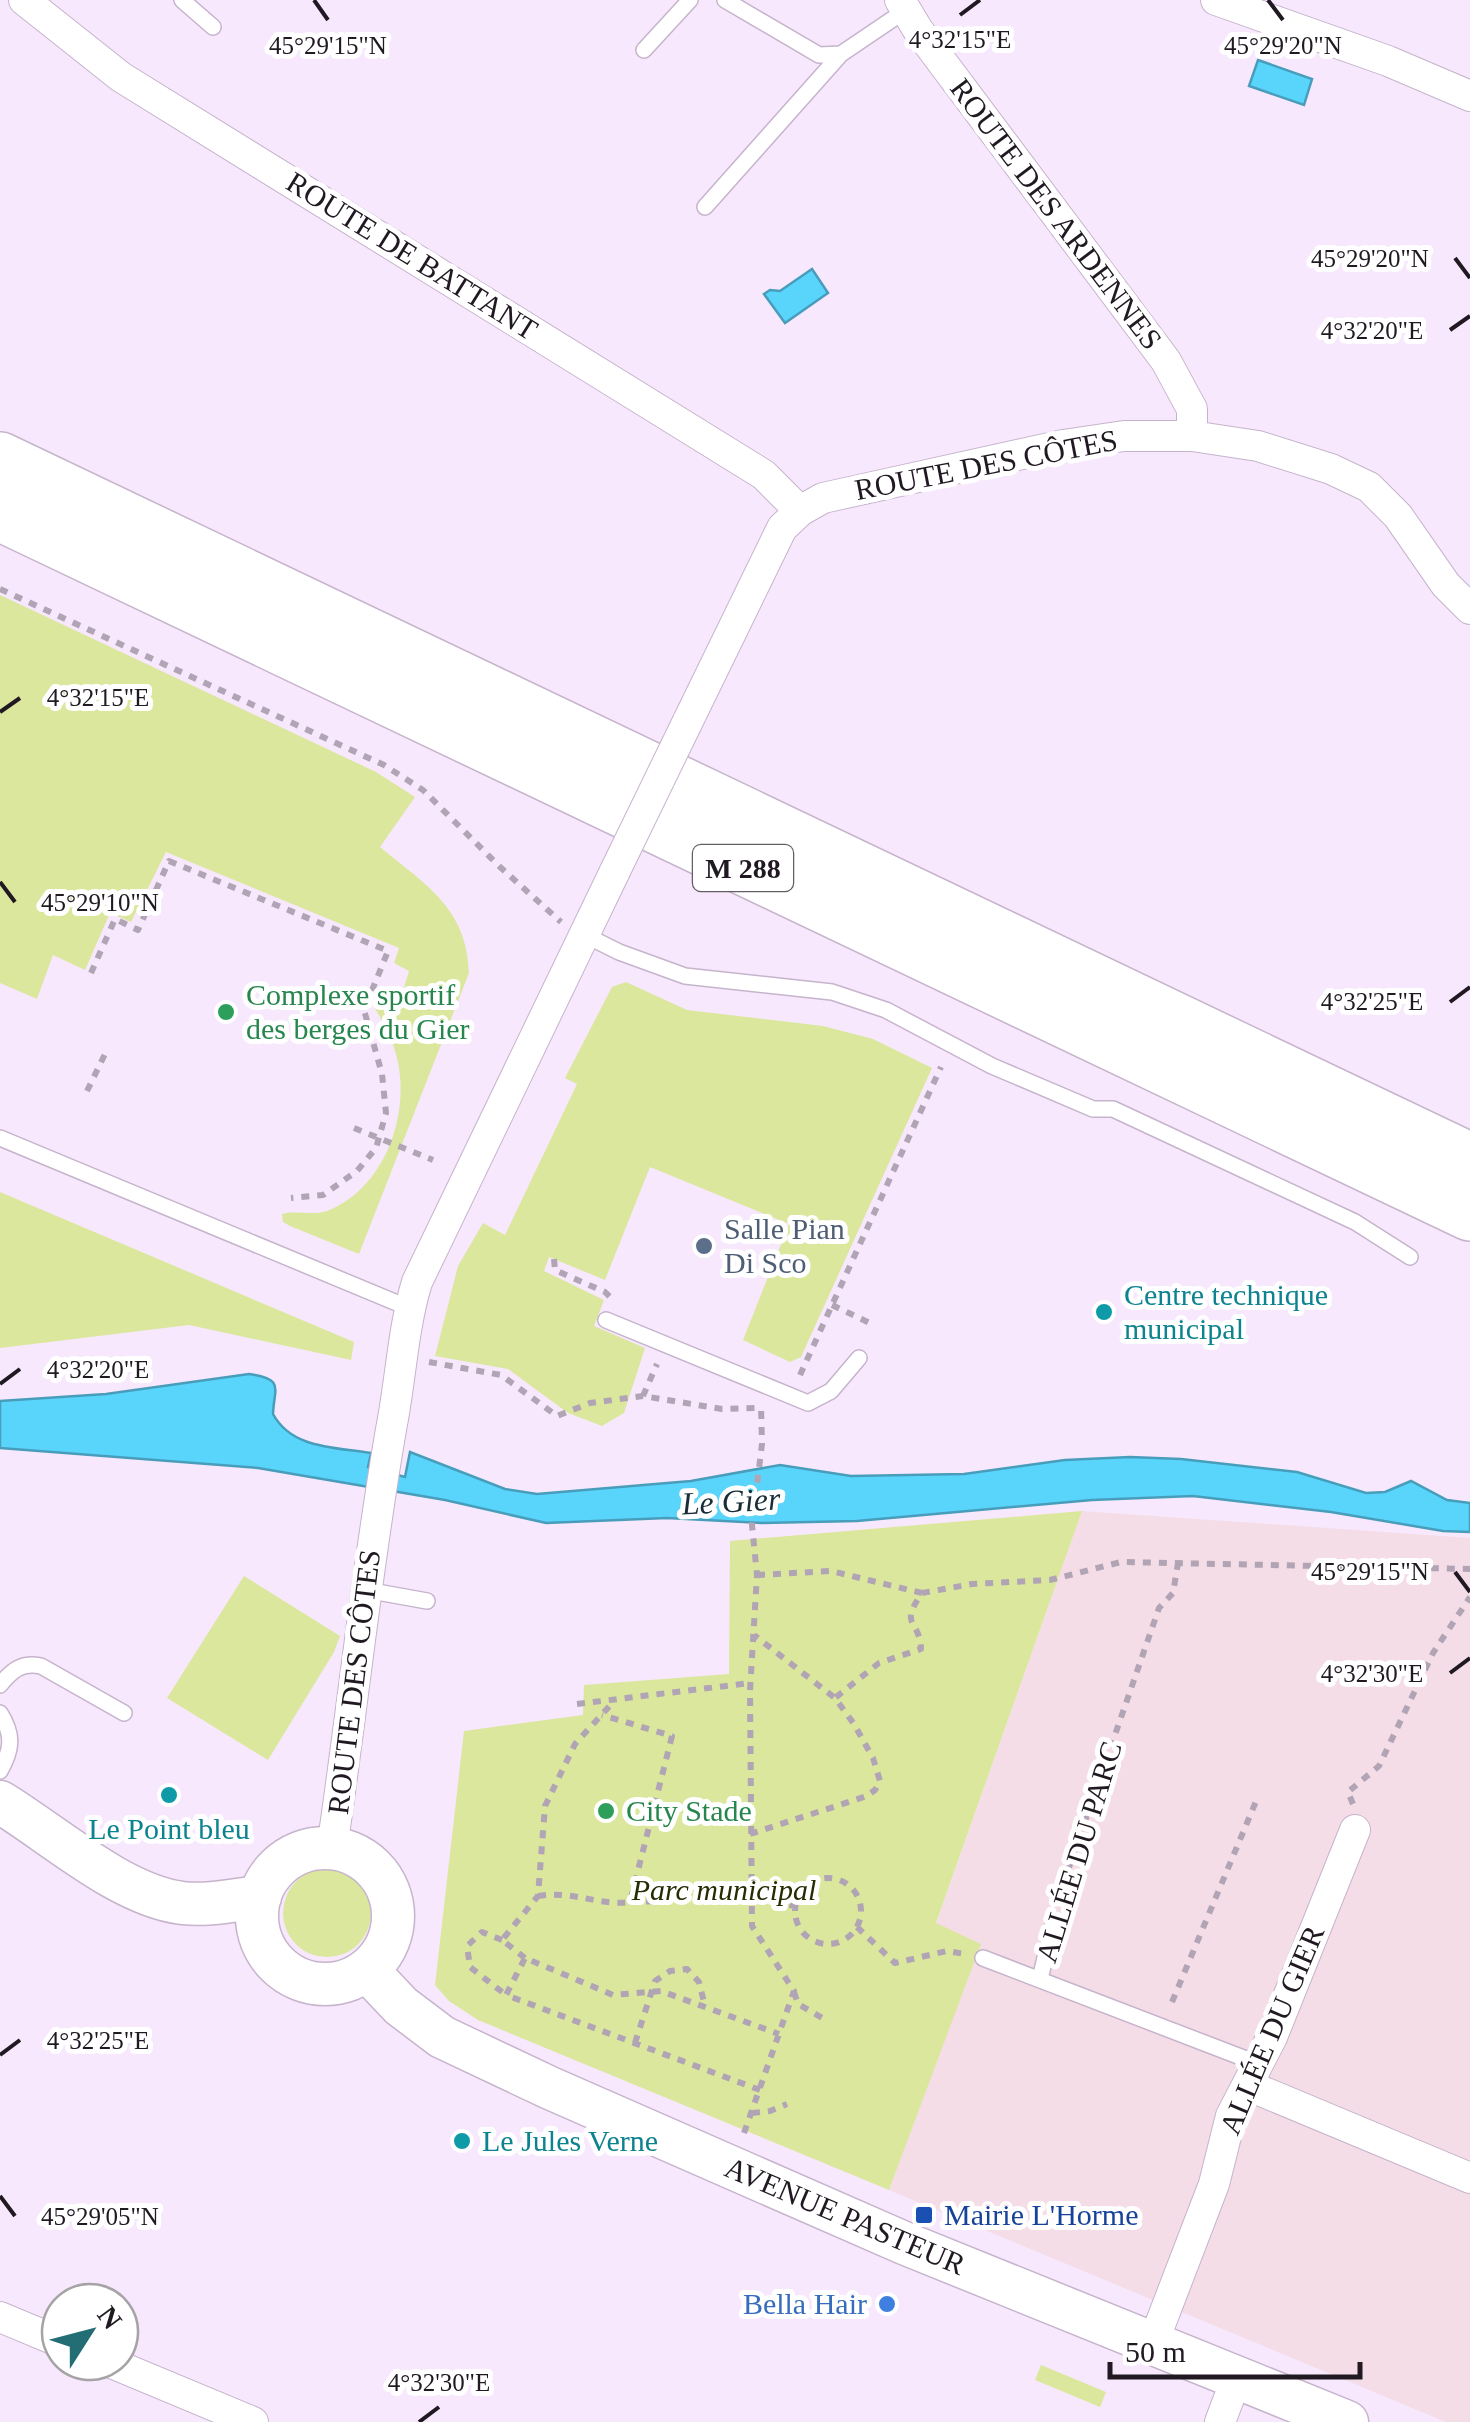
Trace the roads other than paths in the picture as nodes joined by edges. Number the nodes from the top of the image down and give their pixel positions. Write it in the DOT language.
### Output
graph roads {
  1 [pos="24,0"];
  2 [pos="182,0"];
  3 [pos="690,0"];
  4 [pos="725,0"];
  5 [pos="1216,0"];
  6 [pos="903,5"];
  7 [pos="213,26"];
  8 [pos="644,50"];
  9 [pos="841,54"];
  10 [pos="1470,96"];
  11 [pos="704,207"];
  12 [pos="1192,436"];
  13 [pos="0,460"];
  14 [pos="800,510"];
  15 [pos="0,513"];
  16 [pos="1470,609"];
  17 [pos="582,936"];
  18 [pos="0,1138"];
  19 [pos="1470,1161"];
  20 [pos="1470,1213"];
  21 [pos="1410,1257"];
  22 [pos="409,1308"];
  23 [pos="606,1320"];
  24 [pos="859,1358"];
  25 [pos="366,1590"];
  26 [pos="428,1601"];
  27 [pos="0,1686"];
  28 [pos="0,1714"];
  29 [pos="124,1714"];
  30 [pos="0,1772"];
  31 [pos="0,1802"];
  32 [pos="1355,1830"];
  33 [pos="332,1848"];
  34 [pos="260,1897"];
  35 [pos="1054,1920"];
  36 [pos="983,1958"];
  37 [pos="367,1970"];
  38 [pos="1040,1979"];
  39 [pos="1253,2074"];
  40 [pos="1470,2178"];
  41 [pos="0,2317"];
  42 [pos="40,2334"];
  43 [pos="1153,2343"];
  44 [pos="140,2375"];
  45 [pos="1237,2377"];
  46 [pos="1337,2420"];
  47 [pos="254,2422"];
  48 [pos="1220,2422"];
  1 -- 14 [label="street, ROUTE DE BATTANT"];
  2 -- 7 [label="lane"];
  3 -- 8 [label="lane"];
  4 -- 9 [label="lane"];
  5 -- 10 [label="street"];
  6 -- 9 [label="lane"];
  6 -- 12 [label="street, ROUTE DES ARDENNES"];
  9 -- 11 [label="lane"];
  12 -- 14 [label="street, ROUTE DES CÔTES"];
  12 -- 16 [label="street, ROUTE DES CÔTES"];
  13 -- 19 [label="highway, M 288"];
  14 -- 17 [label="street, ROUTE DES CÔTES, bridge"];
  15 -- 20 [label="highway, M 288"];
  17 -- 21 [label="lane"];
  17 -- 22 [label="street, ROUTE DES CÔTES"];
  18 -- 22 [label="lane"];
  22 -- 25 [label="street, ROUTE DES CÔTES"];
  23 -- 24 [label="lane"];
  25 -- 26 [label="lane"];
  25 -- 33 [label="street, ROUTE DES CÔTES"];
  27 -- 29 [label="lane"];
  28 -- 30 [label="lane"];
  31 -- 34 [label="main road"];
  32 -- 39 [label="street, ALLÉE DU GIER"];
  33 -- 34 [label="main road"];
  33 -- 37 [label="main road"];
  34 -- 37 [label="main road"];
  35 -- 38 [label="lane, ALLÉE DU PARC"];
  36 -- 38 [label="lane"];
  37 -- 43 [label="main road, AVENUE PASTEUR"];
  38 -- 39 [label="lane, ALLÉE DU PARC"];
  39 -- 40 [label="street"];
  39 -- 43 [label="street, ALLÉE DU GIER"];
  41 -- 42 [label="street"];
  43 -- 45 [label="main road, AVENUE PASTEUR"];
  44 -- 47 [label="street"];
  45 -- 46 [label="main road, AVENUE PASTEUR"];
  45 -- 48 [label="street"];
}
